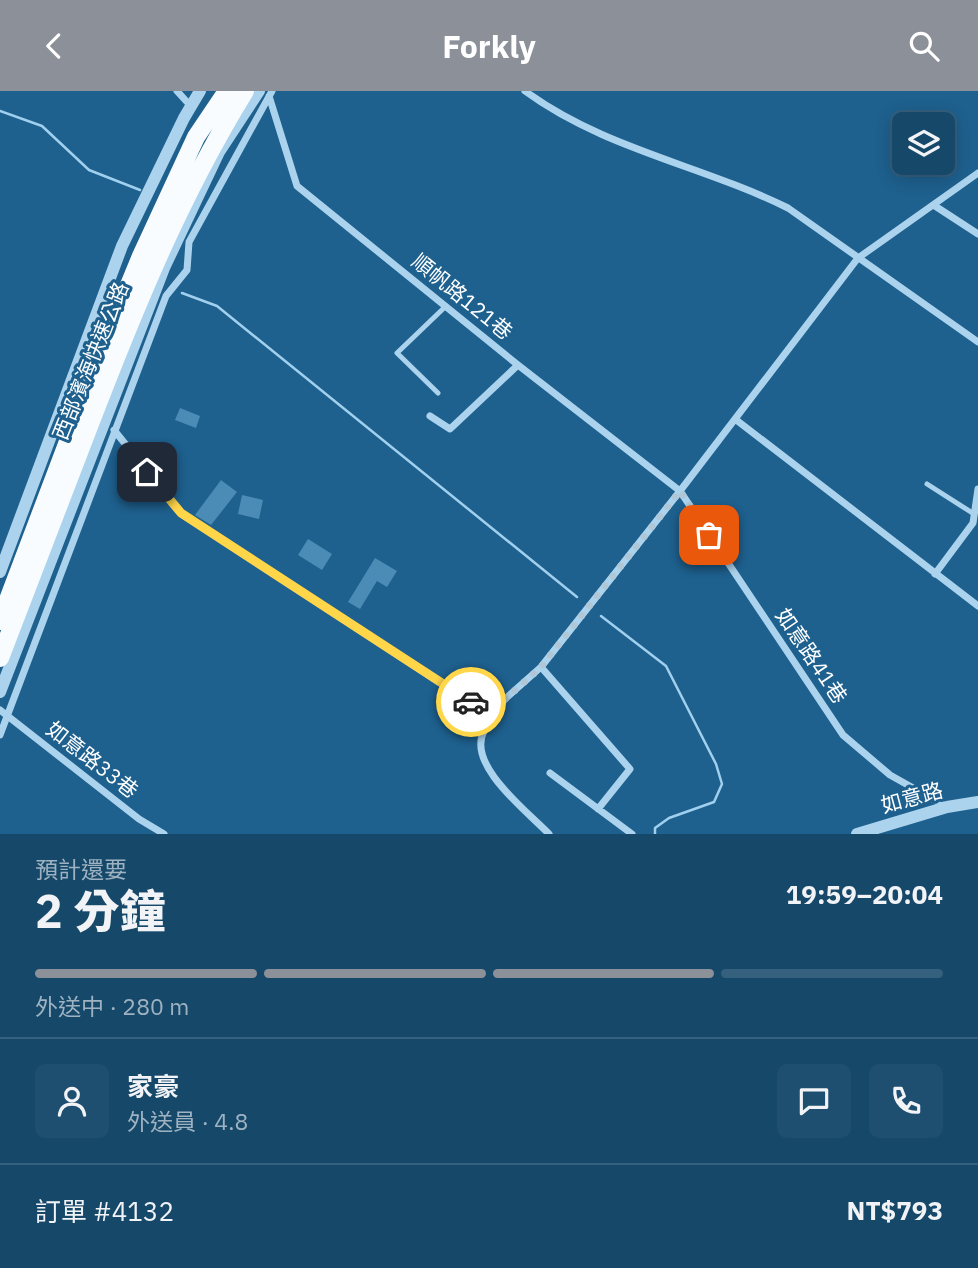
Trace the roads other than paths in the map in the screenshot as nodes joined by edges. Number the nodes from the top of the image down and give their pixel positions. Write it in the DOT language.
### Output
graph roads {
  1 [pos="177,91"];
  2 [pos="200,91"];
  3 [pos="226,91"];
  4 [pos="245,91"];
  5 [pos="524,91"];
  6 [pos="267,93"];
  7 [pos="187,102"];
  8 [pos="978,173"];
  9 [pos="935,206"];
  10 [pos="978,234"];
  11 [pos="858,258"];
  12 [pos="446,306"];
  13 [pos="978,342"];
  14 [pos="518,365"];
  15 [pos="438,393"];
  16 [pos="430,416"];
  17 [pos="735,419"];
  18 [pos="114,430"];
  19 [pos="927,484"];
  20 [pos="978,489"];
  21 [pos="680,491"];
  22 [pos="974,514"];
  23 [pos="2,561"];
  24 [pos="935,574"];
  25 [pos="978,606"];
  26 [pos="0,621"];
  27 [pos="0,658"];
  28 [pos="541,667"];
  29 [pos="0,692"];
  30 [pos="0,710"];
  31 [pos="8,716"];
  32 [pos="494,718"];
  33 [pos="0,735"];
  34 [pos="550,773"];
  35 [pos="978,802"];
  36 [pos="947,807"];
  37 [pos="598,809"];
  38 [pos="874,831"];
  39 [pos="164,834"];
  40 [pos="549,834"];
  41 [pos="632,834"];
  42 [pos="857,834"];
  1 -- 7 [label="street"];
  2 -- 23 [label="street"];
  3 -- 26 [label="highway, 西部濱海快速公路, bridge"];
  4 -- 27 [label="highway, 西部濱海快速公路, bridge"];
  5 -- 11 [label="street"];
  6 -- 12 [label="street, 順帆路121巷"];
  6 -- 18 [label="street"];
  6 -- 29 [label="street"];
  8 -- 9 [label="street"];
  9 -- 10 [label="street"];
  9 -- 11 [label="street"];
  11 -- 13 [label="street"];
  11 -- 17 [label="street"];
  12 -- 14 [label="street, 順帆路121巷"];
  12 -- 15 [label="lane"];
  14 -- 16 [label="street"];
  14 -- 21 [label="street, 順帆路121巷"];
  17 -- 21 [label="street"];
  17 -- 24 [label="street"];
  18 -- 31 [label="street"];
  18 -- 32 [label="street"];
  19 -- 22 [label="lane"];
  20 -- 22 [label="street"];
  21 -- 28 [label="street"];
  21 -- 36 [label="street, 如意路41巷"];
  22 -- 24 [label="street"];
  24 -- 25 [label="street"];
  28 -- 32 [label="street"];
  28 -- 37 [label="street"];
  30 -- 31 [label="street, 如意路33巷"];
  31 -- 33 [label="street"];
  31 -- 39 [label="street, 如意路33巷"];
  32 -- 40 [label="street"];
  34 -- 37 [label="street"];
  35 -- 36 [label="street, 如意路"];
  36 -- 38 [label="street, 如意路"];
  37 -- 41 [label="street"];
  38 -- 42 [label="street, 如意路"];
}
